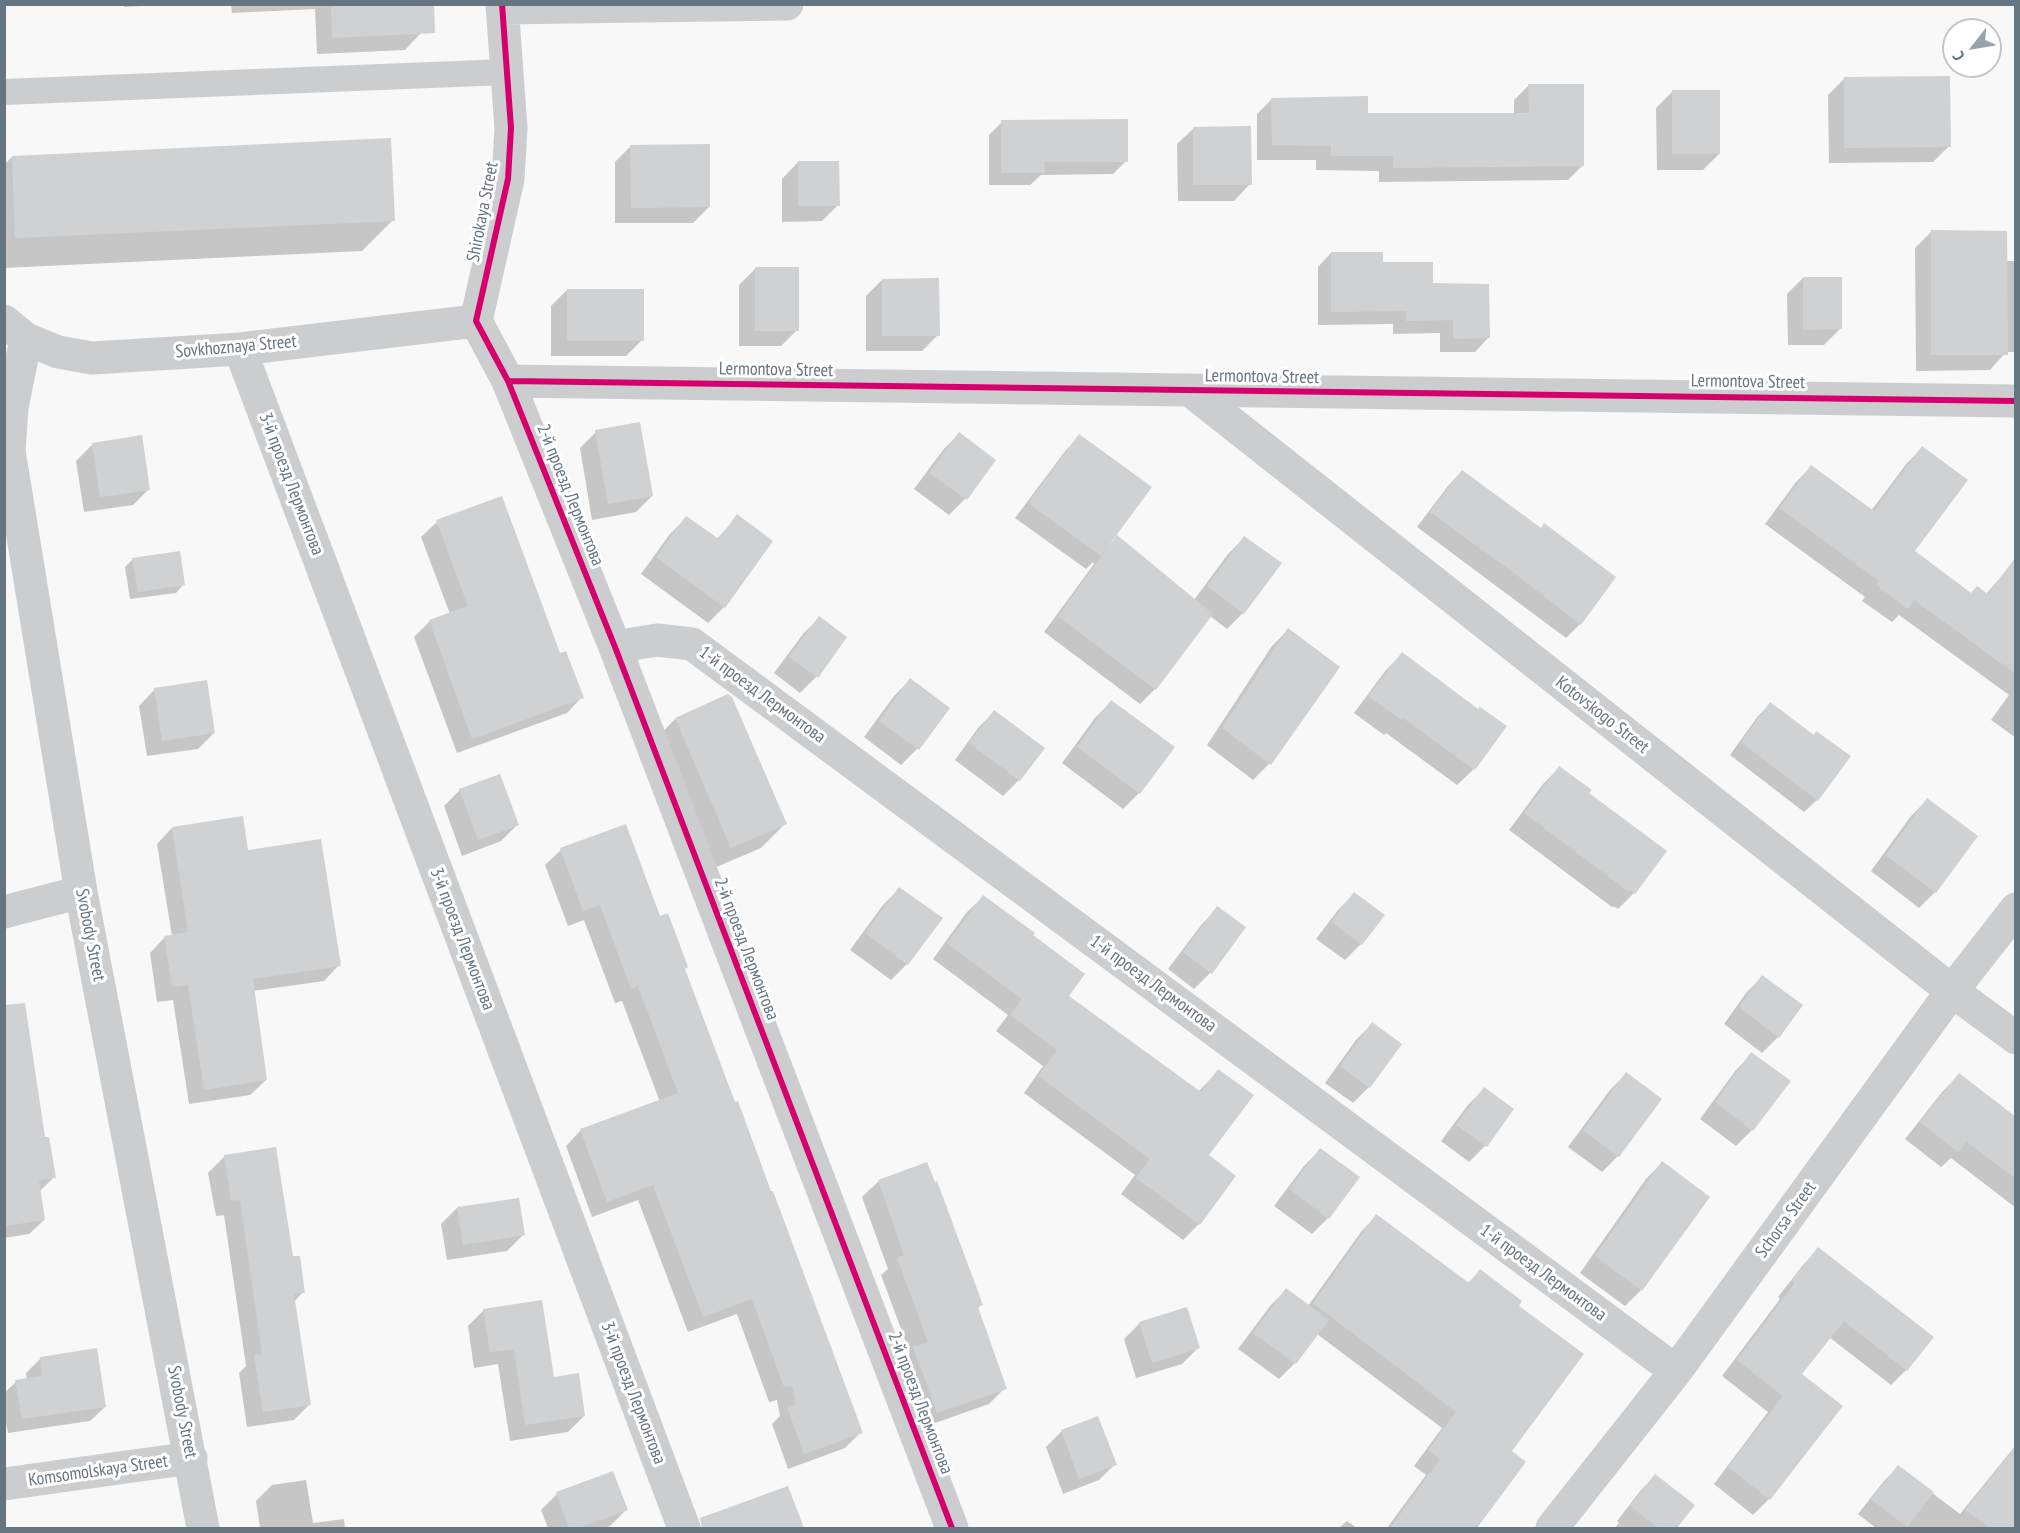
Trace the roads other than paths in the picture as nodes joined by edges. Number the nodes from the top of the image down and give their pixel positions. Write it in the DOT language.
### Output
graph roads {
  1 [pos="787,4"];
  2 [pos="502,6"];
  3 [pos="506,72"];
  4 [pos="4,92"];
  5 [pos="476,321"];
  6 [pos="15,330"];
  7 [pos="240,348"];
  8 [pos="508,381"];
  9 [pos="1191,391"];
  10 [pos="2016,401"];
  11 [pos="615,647"];
  12 [pos="81,892"];
  13 [pos="2016,909"];
  14 [pos="4,912"];
  15 [pos="1952,991"];
  16 [pos="2016,1038"];
  17 [pos="1676,1371"];
  18 [pos="190,1458"];
  19 [pos="4,1484"];
  20 [pos="203,1528"];
  21 [pos="684,1528"];
  22 [pos="952,1528"];
  23 [pos="1552,1528"];
  1 -- 2 [label="street"];
  2 -- 3 [label="street, Shirokaya Street"];
  3 -- 4 [label="lane"];
  3 -- 5 [label="street, Shirokaya Street"];
  5 -- 7 [label="street, Sovkhoznaya Street"];
  5 -- 8 [label="street"];
  6 -- 7 [label="street, Sovkhoznaya Street"];
  6 -- 12 [label="street, Svobody Street"];
  7 -- 21 [label="street, 3-й проезд Лермонтова"];
  8 -- 9 [label="street, Lermontova Street"];
  8 -- 11 [label="street, 2-й проезд Лермонтова"];
  9 -- 10 [label="street, Lermontova Street"];
  9 -- 15 [label="street, Kotovskogo Street"];
  11 -- 17 [label="street, 1-й проезд Лермонтова"];
  11 -- 22 [label="street, 2-й проезд Лермонтова"];
  12 -- 14 [label="street"];
  12 -- 18 [label="street, Svobody Street"];
  13 -- 15 [label="street, Schorsa Street"];
  15 -- 16 [label="street, Kotovskogo Street"];
  15 -- 17 [label="street, Schorsa Street"];
  17 -- 23 [label="street, Schorsa Street"];
  18 -- 19 [label="street, Komsomolskaya Street"];
  18 -- 20 [label="street, Svobody Street"];
}
